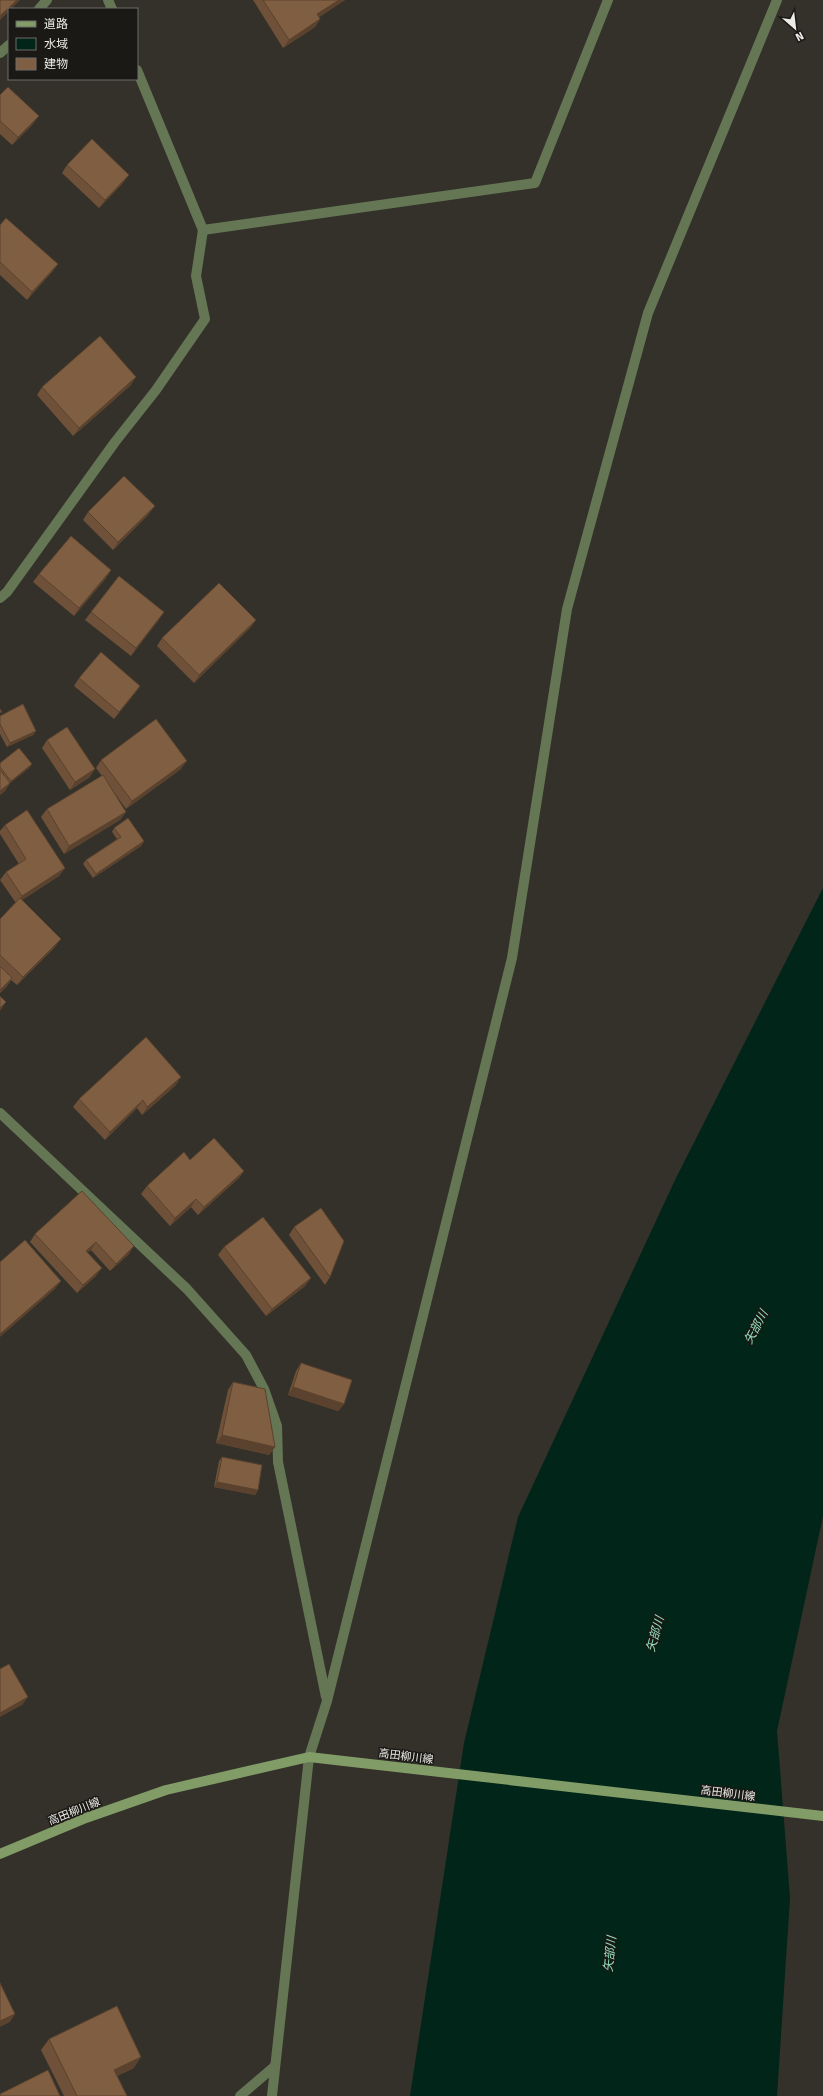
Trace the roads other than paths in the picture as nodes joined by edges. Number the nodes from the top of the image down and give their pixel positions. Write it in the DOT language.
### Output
graph roads {
  1 [pos="47,0"];
  2 [pos="608,0"];
  3 [pos="776,0"];
  4 [pos="40,8"];
  5 [pos="8,46"];
  6 [pos="0,53"];
  7 [pos="138,72"];
  8 [pos="203,230"];
  9 [pos="0,598"];
  10 [pos="0,1114"];
  11 [pos="327,1701"];
  12 [pos="309,1757"];
  13 [pos="823,1816"];
  14 [pos="0,1854"];
  15 [pos="275,2066"];
  16 [pos="240,2096"];
  17 [pos="272,2096"];
  1 -- 4 [label="street"];
  2 -- 8 [label="street"];
  3 -- 11 [label="street"];
  5 -- 6 [label="street"];
  7 -- 8 [label="street"];
  8 -- 9 [label="street"];
  10 -- 11 [label="street"];
  11 -- 12 [label="street"];
  12 -- 13 [label="main road, 高田柳川線"];
  12 -- 14 [label="main road, 高田柳川線"];
  12 -- 15 [label="street"];
  15 -- 16 [label="street"];
  15 -- 17 [label="street"];
}
